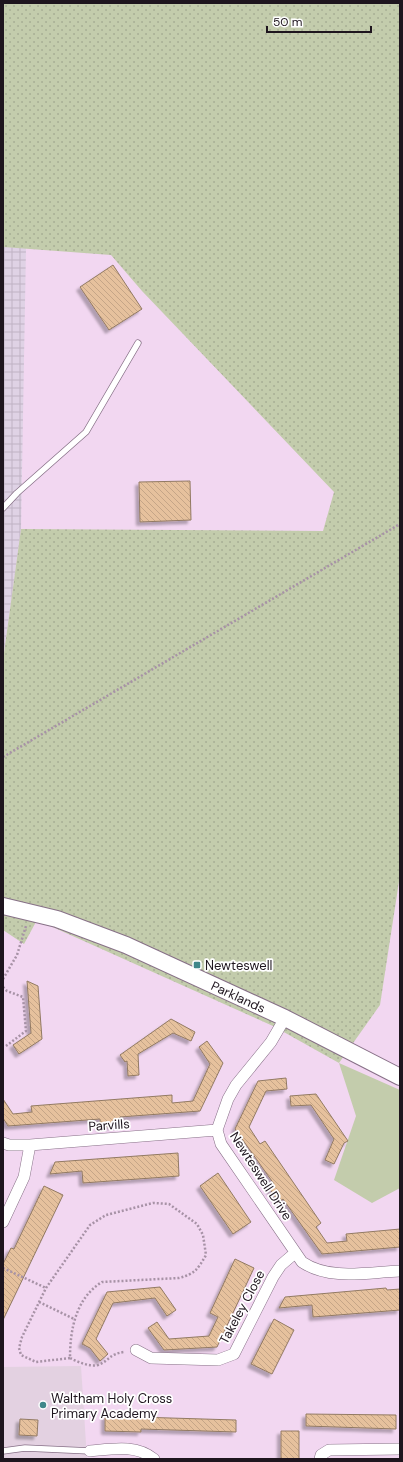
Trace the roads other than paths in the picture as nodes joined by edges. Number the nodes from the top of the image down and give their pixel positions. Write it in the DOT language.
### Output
graph roads {
  1 [pos="138,343"];
  2 [pos="3,508"];
  3 [pos="3,906"];
  4 [pos="285,1018"];
  5 [pos="400,1077"];
  6 [pos="217,1130"];
  7 [pos="3,1143"];
  8 [pos="30,1145"];
  9 [pos="3,1222"];
  10 [pos="295,1253"];
  11 [pos="400,1271"];
  12 [pos="136,1350"];
  13 [pos="400,1449"];
  14 [pos="90,1450"];
  15 [pos="3,1452"];
  16 [pos="154,1459"];
  17 [pos="320,1459"];
  1 -- 2 [label="lane"];
  3 -- 4 [label="street, Parklands"];
  4 -- 5 [label="street, Parklands"];
  4 -- 6 [label="street, Newteswell Drive"];
  6 -- 8 [label="street, Parvills"];
  6 -- 10 [label="street, Newteswell Drive"];
  7 -- 8 [label="street, Parvills"];
  8 -- 9 [label="street"];
  10 -- 11 [label="street, Newteswell Drive"];
  10 -- 12 [label="street, Takeley Close"];
  13 -- 17 [label="street"];
  14 -- 15 [label="lane"];
  14 -- 16 [label="street"];
}
